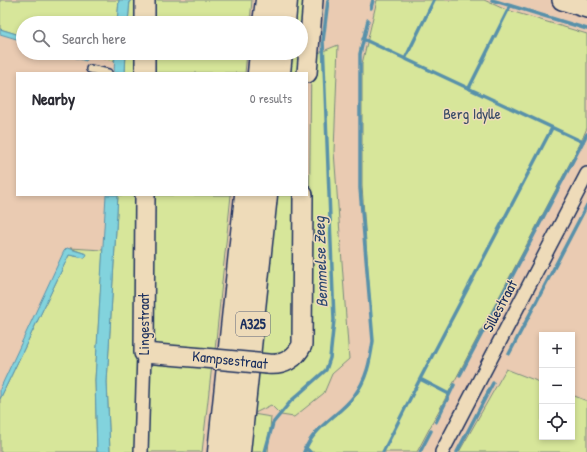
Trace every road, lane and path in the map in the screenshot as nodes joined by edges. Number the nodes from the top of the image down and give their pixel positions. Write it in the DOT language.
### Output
graph roads {
  1 [pos="146,0"];
  2 [pos="267,0"];
  3 [pos="286,0"];
  4 [pos="313,0"];
  5 [pos="562,0"];
  6 [pos="587,8"];
  7 [pos="145,16"];
  8 [pos="265,16"];
  9 [pos="285,16"];
  10 [pos="145,60"];
  11 [pos="260,60"];
  12 [pos="280,60"];
  13 [pos="90,69"];
  14 [pos="104,72"];
  15 [pos="145,72"];
  16 [pos="259,72"];
  17 [pos="279,72"];
  18 [pos="307,72"];
  19 [pos="587,174"];
  20 [pos="145,196"];
  21 [pos="246,196"];
  22 [pos="266,196"];
  23 [pos="302,196"];
  24 [pos="144,353"];
  25 [pos="141,452"];
  26 [pos="219,452"];
  27 [pos="239,452"];
  28 [pos="442,452"];
  1 -- 7 [label="street"];
  2 -- 8 [label="highway"];
  3 -- 9 [label="highway"];
  4 -- 18 [label="street"];
  5 -- 6 [label="street"];
  10 -- 15 [label="street"];
  11 -- 16 [label="highway"];
  12 -- 17 [label="highway"];
  13 -- 14 [label="lane"];
  19 -- 28 [label="street, Sillestraat"];
  20 -- 24 [label="street, Lingestraat"];
  21 -- 26 [label="highway, A325"];
  22 -- 27 [label="highway, A325"];
  23 -- 24 [label="street, Kampsestraat, bridge"];
  24 -- 25 [label="street, Lingestraat"];
}
